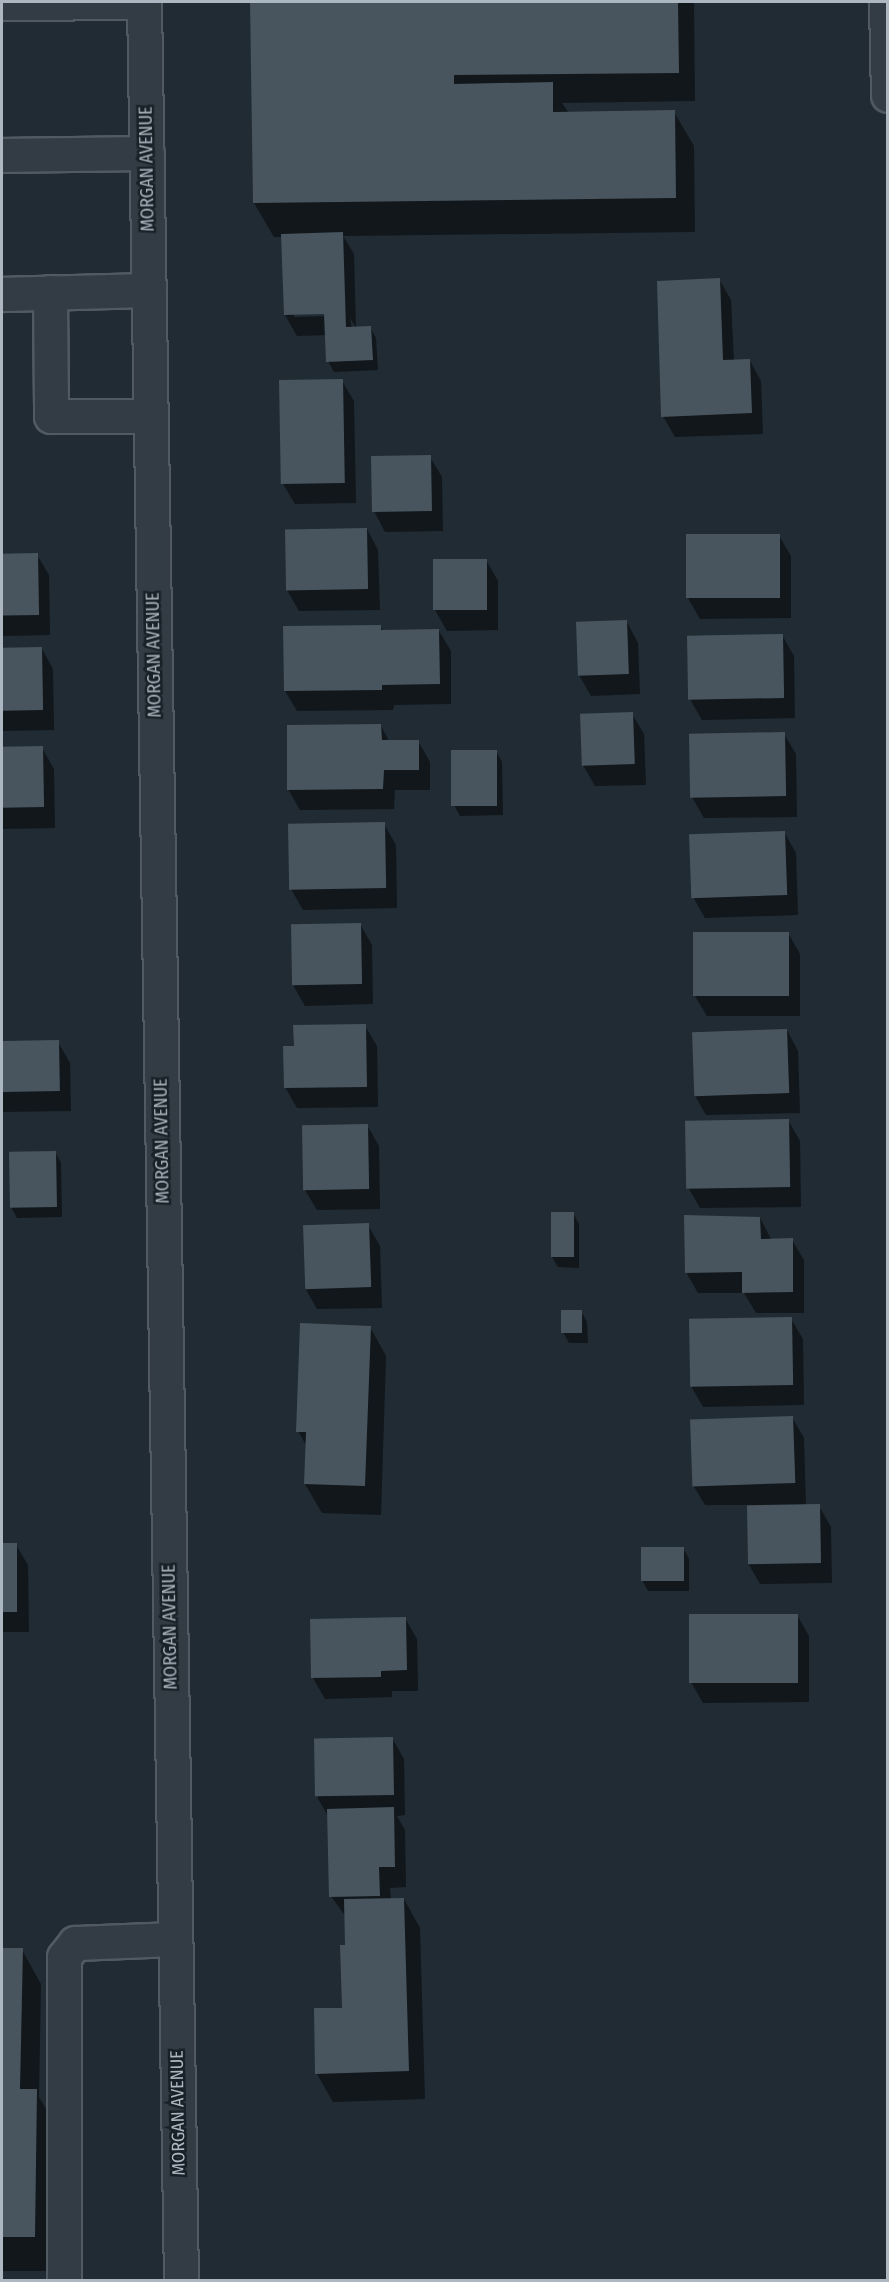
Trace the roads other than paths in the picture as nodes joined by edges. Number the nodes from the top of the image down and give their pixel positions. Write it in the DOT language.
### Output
graph roads {
  1 [pos="138,2"];
  2 [pos="144,2"];
  3 [pos="886,2"];
  4 [pos="2,3"];
  5 [pos="888,95"];
  6 [pos="147,153"];
  7 [pos="2,155"];
  8 [pos="148,290"];
  9 [pos="50,292"];
  10 [pos="2,294"];
  11 [pos="150,416"];
  12 [pos="175,1939"];
  13 [pos="64,2280"];
  14 [pos="181,2280"];
  1 -- 4 [label="street"];
  2 -- 6 [label="street, MORGAN AVENUE"];
  3 -- 5 [label="street"];
  6 -- 7 [label="street"];
  6 -- 8 [label="street, MORGAN AVENUE"];
  8 -- 9 [label="street"];
  8 -- 11 [label="street, MORGAN AVENUE"];
  9 -- 10 [label="street"];
  9 -- 11 [label="street"];
  11 -- 12 [label="street, MORGAN AVENUE"];
  12 -- 13 [label="street"];
  12 -- 14 [label="street, MORGAN AVENUE"];
}
